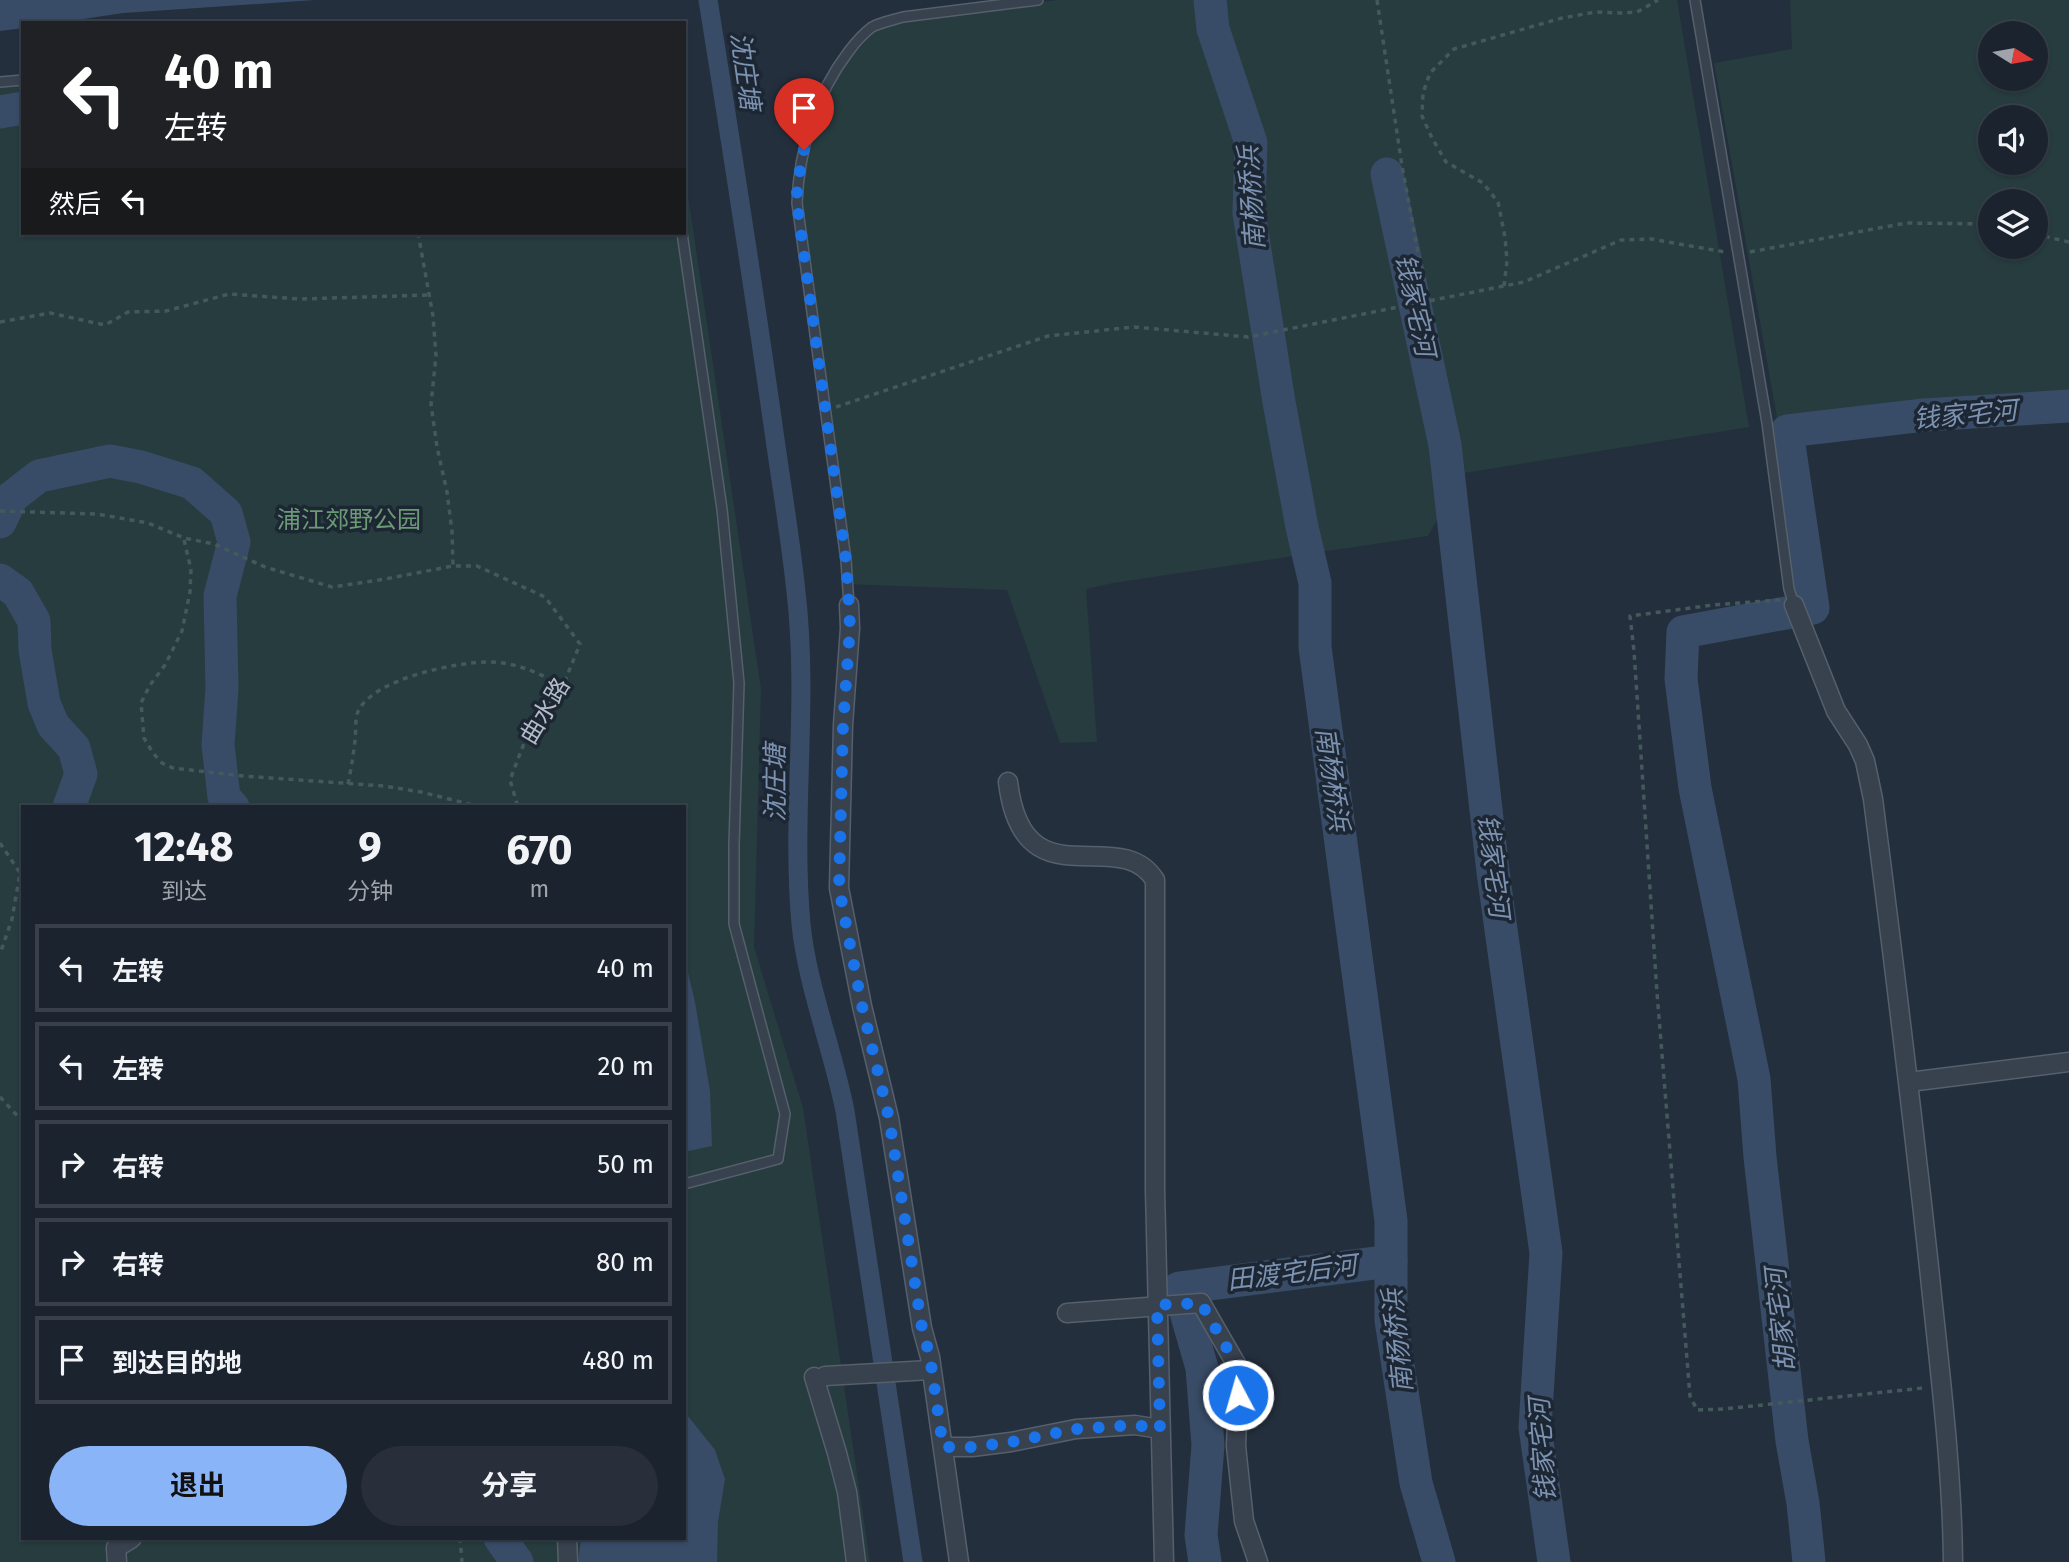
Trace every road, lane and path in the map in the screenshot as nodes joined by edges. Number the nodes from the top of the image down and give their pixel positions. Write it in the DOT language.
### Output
graph roads {
  1 [pos="1038,0"];
  2 [pos="1377,0"];
  3 [pos="1658,0"];
  4 [pos="1695,0"];
  5 [pos="21,80"];
  6 [pos="0,82"];
  7 [pos="1978,224"];
  8 [pos="418,235"];
  9 [pos="682,235"];
  10 [pos="2048,237"];
  11 [pos="2069,242"];
  12 [pos="1738,254"];
  13 [pos="1504,286"];
  14 [pos="429,295"];
  15 [pos="1427,301"];
  16 [pos="0,322"];
  17 [pos="825,411"];
  18 [pos="0,511"];
  19 [pos="184,538"];
  20 [pos="453,566"];
  21 [pos="849,606"];
  22 [pos="1795,608"];
  23 [pos="563,686"];
  24 [pos="1008,782"];
  25 [pos="348,784"];
  26 [pos="472,805"];
  27 [pos="517,805"];
  28 [pos="0,843"];
  29 [pos="0,954"];
  30 [pos="2069,1062"];
  31 [pos="1909,1082"];
  32 [pos="0,1097"];
  33 [pos="21,1120"];
  34 [pos="686,1183"];
  35 [pos="1162,1305"];
  36 [pos="1067,1312"];
  37 [pos="927,1370"];
  38 [pos="1941,1386"];
  39 [pos="1160,1429"];
  40 [pos="943,1447"];
  41 [pos="129,1540"];
  42 [pos="460,1540"];
  43 [pos="567,1540"];
  44 [pos="117,1562"];
  45 [pos="462,1562"];
  46 [pos="568,1562"];
  47 [pos="856,1562"];
  48 [pos="959,1562"];
  49 [pos="1164,1562"];
  50 [pos="1258,1562"];
  51 [pos="1953,1562"];
  1 -- 17 [label="lane"];
  2 -- 15 [label="path"];
  3 -- 13 [label="path"];
  4 -- 12 [label="lane"];
  5 -- 6 [label="lane"];
  7 -- 12 [label="path"];
  8 -- 14 [label="path"];
  9 -- 34 [label="lane"];
  10 -- 11 [label="path"];
  12 -- 13 [label="path"];
  12 -- 22 [label="lane"];
  13 -- 15 [label="path"];
  14 -- 16 [label="path"];
  14 -- 20 [label="path"];
  15 -- 17 [label="path"];
  17 -- 21 [label="lane"];
  18 -- 19 [label="path"];
  19 -- 20 [label="path"];
  19 -- 25 [label="path"];
  20 -- 23 [label="path, 曲水路"];
  21 -- 37 [label="street"];
  22 -- 31 [label="street"];
  22 -- 38 [label="path"];
  23 -- 25 [label="path"];
  23 -- 27 [label="path, 曲水路"];
  24 -- 35 [label="street"];
  25 -- 26 [label="path"];
  28 -- 29 [label="path"];
  30 -- 31 [label="street"];
  31 -- 38 [label="street"];
  32 -- 33 [label="path"];
  35 -- 36 [label="street"];
  35 -- 39 [label="street"];
  35 -- 50 [label="street"];
  37 -- 40 [label="street"];
  37 -- 47 [label="street"];
  38 -- 51 [label="street"];
  39 -- 40 [label="street"];
  39 -- 49 [label="street"];
  40 -- 48 [label="street"];
  41 -- 44 [label="street"];
  42 -- 45 [label="path"];
  43 -- 46 [label="street"];
}
